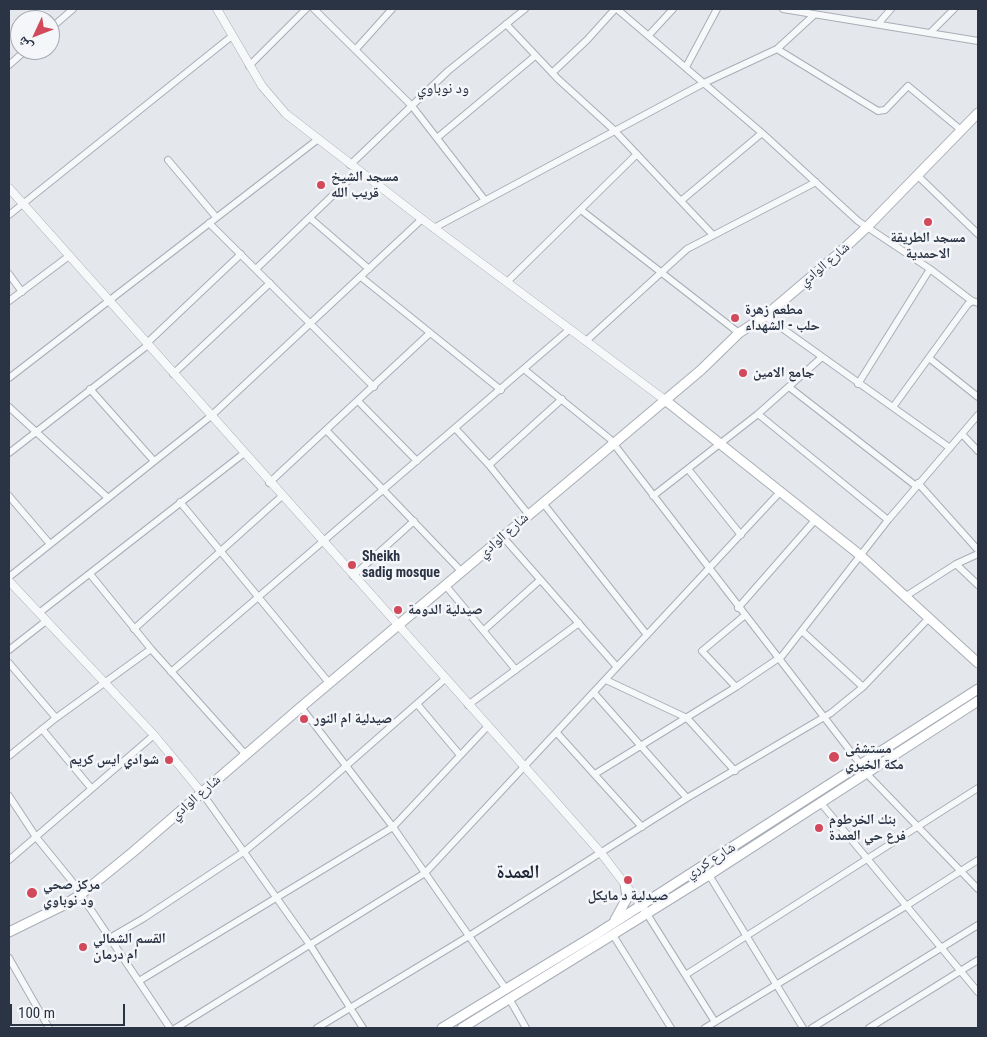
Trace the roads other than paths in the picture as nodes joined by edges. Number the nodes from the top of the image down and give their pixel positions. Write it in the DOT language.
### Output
graph roads {
  1 [pos="73,9"];
  2 [pos="216,9"];
  3 [pos="306,9"];
  4 [pos="314,9"];
  5 [pos="392,9"];
  6 [pos="525,9"];
  7 [pos="616,9"];
  8 [pos="673,9"];
  9 [pos="717,9"];
  10 [pos="783,9"];
  11 [pos="890,9"];
  12 [pos="954,9"];
  13 [pos="814,15"];
  14 [pos="60,20"];
  15 [pos="506,24"];
  16 [pos="878,24"];
  17 [pos="931,32"];
  18 [pos="649,35"];
  19 [pos="232,36"];
  20 [pos="978,40"];
  21 [pos="356,49"];
  22 [pos="777,49"];
  23 [pos="536,56"];
  24 [pos="250,66"];
  25 [pos="686,67"];
  26 [pos="552,72"];
  27 [pos="704,83"];
  28 [pos="412,106"];
  29 [pos="977,119"];
  30 [pos="614,130"];
  31 [pos="961,130"];
  32 [pos="762,133"];
  33 [pos="437,138"];
  34 [pos="317,140"];
  35 [pos="637,154"];
  36 [pos="168,160"];
  37 [pos="350,165"];
  38 [pos="358,171"];
  39 [pos="917,175"];
  40 [pos="816,182"];
  41 [pos="9,188"];
  42 [pos="484,199"];
  43 [pos="682,200"];
  44 [pos="22,203"];
  45 [pos="581,210"];
  46 [pos="9,215"];
  47 [pos="216,217"];
  48 [pos="310,218"];
  49 [pos="422,219"];
  50 [pos="209,222"];
  51 [pos="867,227"];
  52 [pos="434,228"];
  53 [pos="978,232"];
  54 [pos="712,234"];
  55 [pos="241,254"];
  56 [pos="69,256"];
  57 [pos="256,268"];
  58 [pos="930,269"];
  59 [pos="369,270"];
  60 [pos="663,272"];
  61 [pos="9,274"];
  62 [pos="361,277"];
  63 [pos="507,282"];
  64 [pos="270,283"];
  65 [pos="22,292"];
  66 [pos="108,300"];
  67 [pos="9,301"];
  68 [pos="975,302"];
  69 [pos="765,316"];
  70 [pos="309,323"];
  71 [pos="570,329"];
  72 [pos="739,333"];
  73 [pos="430,334"];
  74 [pos="586,341"];
  75 [pos="147,344"];
  76 [pos="821,358"];
  77 [pos="929,358"];
  78 [pos="525,370"];
  79 [pos="174,374"];
  80 [pos="9,378"];
  81 [pos="858,384"];
  82 [pos="374,386"];
  83 [pos="789,387"];
  84 [pos="90,388"];
  85 [pos="501,390"];
  86 [pos="978,397"];
  87 [pos="562,399"];
  88 [pos="358,400"];
  89 [pos="665,400"];
  90 [pos="9,407"];
  91 [pos="893,407"];
  92 [pos="758,414"];
  93 [pos="211,416"];
  94 [pos="977,418"];
  95 [pos="455,428"];
  96 [pos="326,430"];
  97 [pos="36,432"];
  98 [pos="962,434"];
  99 [pos="614,444"];
  100 [pos="720,444"];
  101 [pos="950,448"];
  102 [pos="978,451"];
  103 [pos="9,453"];
  104 [pos="243,454"];
  105 [pos="154,461"];
  106 [pos="417,461"];
  107 [pos="489,464"];
  108 [pos="688,469"];
  109 [pos="269,483"];
  110 [pos="917,485"];
  111 [pos="383,489"];
  112 [pos="781,491"];
  113 [pos="9,496"];
  114 [pos="282,496"];
  115 [pos="653,496"];
  116 [pos="108,498"];
  117 [pos="180,502"];
  118 [pos="543,503"];
  119 [pos="530,515"];
  120 [pos="816,519"];
  121 [pos="888,520"];
  122 [pos="414,521"];
  123 [pos="741,535"];
  124 [pos="502,538"];
  125 [pos="322,540"];
  126 [pos="50,544"];
  127 [pos="978,550"];
  128 [pos="221,552"];
  129 [pos="978,554"];
  130 [pos="860,555"];
  131 [pos="956,564"];
  132 [pos="709,570"];
  133 [pos="462,572"];
  134 [pos="90,574"];
  135 [pos="353,576"];
  136 [pos="9,578"];
  137 [pos="540,580"];
  138 [pos="9,581"];
  139 [pos="978,585"];
  140 [pos="446,586"];
  141 [pos="906,596"];
  142 [pos="259,597"];
  143 [pos="738,608"];
  144 [pos="38,613"];
  145 [pos="744,616"];
  146 [pos="929,618"];
  147 [pos="46,621"];
  148 [pos="578,623"];
  149 [pos="397,626"];
  150 [pos="134,628"];
  151 [pos="484,630"];
  152 [pos="802,631"];
  153 [pos="647,635"];
  154 [pos="151,649"];
  155 [pos="9,650"];
  156 [pos="778,659"];
  157 [pos="9,663"];
  158 [pos="978,663"];
  159 [pos="618,667"];
  160 [pos="516,670"];
  161 [pos="171,672"];
  162 [pos="445,679"];
  163 [pos="606,680"];
  164 [pos="104,682"];
  165 [pos="330,684"];
  166 [pos="736,687"];
  167 [pos="863,687"];
  168 [pos="978,689"];
  169 [pos="594,693"];
  170 [pos="978,700"];
  171 [pos="417,704"];
  172 [pos="468,706"];
  173 [pos="301,707"];
  174 [pos="56,718"];
  175 [pos="688,718"];
  176 [pos="823,718"];
  177 [pos="487,727"];
  178 [pos="42,729"];
  179 [pos="557,733"];
  180 [pos="154,735"];
  181 [pos="640,745"];
  182 [pos="246,755"];
  183 [pos="460,755"];
  184 [pos="9,756"];
  185 [pos="347,765"];
  186 [pos="861,765"];
  187 [pos="524,768"];
  188 [pos="734,771"];
  189 [pos="866,773"];
  190 [pos="595,774"];
  191 [pos="91,788"];
  192 [pos="978,788"];
  193 [pos="202,793"];
  194 [pos="9,796"];
  195 [pos="687,798"];
  196 [pos="820,802"];
  197 [pos="392,827"];
  198 [pos="642,827"];
  199 [pos="918,828"];
  200 [pos="36,837"];
  201 [pos="245,851"];
  202 [pos="600,853"];
  203 [pos="9,860"];
  204 [pos="867,860"];
  205 [pos="978,860"];
  206 [pos="962,871"];
  207 [pos="425,873"];
  208 [pos="709,875"];
  209 [pos="625,883"];
  210 [pos="978,889"];
  211 [pos="80,895"];
  212 [pos="278,898"];
  213 [pos="641,905"];
  214 [pos="906,906"];
  215 [pos="648,914"];
  216 [pos="614,922"];
  217 [pos="978,924"];
  218 [pos="9,932"];
  219 [pos="613,935"];
  220 [pos="469,936"];
  221 [pos="748,937"];
  222 [pos="108,939"];
  223 [pos="310,945"];
  224 [pos="941,949"];
  225 [pos="568,951"];
  226 [pos="9,958"];
  227 [pos="574,960"];
  228 [pos="978,960"];
  229 [pos="961,971"];
  230 [pos="687,974"];
  231 [pos="138,982"];
  232 [pos="776,985"];
  233 [pos="506,988"];
  234 [pos="978,992"];
  235 [pos="510,1000"];
  236 [pos="350,1008"];
  237 [pos="715,1022"];
  238 [pos="49,1028"];
  239 [pos="170,1028"];
  240 [pos="176,1028"];
  241 [pos="317,1028"];
  242 [pos="363,1028"];
  243 [pos="442,1028"];
  244 [pos="462,1028"];
  245 [pos="526,1028"];
  246 [pos="671,1028"];
  247 [pos="705,1028"];
  248 [pos="803,1028"];
  249 [pos="812,1028"];
  250 [pos="869,1028"];
  1 -- 14 [label="street"];
  2 -- 19 [label="street"];
  3 -- 24 [label="street"];
  4 -- 21 [label="street"];
  5 -- 21 [label="street"];
  6 -- 15 [label="street"];
  7 -- 18 [label="street"];
  7 -- 26 [label="street"];
  8 -- 18 [label="street"];
  9 -- 25 [label="street"];
  10 -- 13 [label="street"];
  11 -- 16 [label="street"];
  12 -- 17 [label="street"];
  13 -- 16 [label="street"];
  13 -- 22 [label="street"];
  15 -- 23 [label="street"];
  15 -- 28 [label="street"];
  16 -- 17 [label="street"];
  17 -- 20 [label="street"];
  18 -- 25 [label="street"];
  19 -- 24 [label="street"];
  19 -- 44 [label="street"];
  21 -- 28 [label="street"];
  22 -- 27 [label="street"];
  22 -- 31 [label="street"];
  23 -- 26 [label="street"];
  23 -- 33 [label="street"];
  24 -- 34 [label="street"];
  25 -- 27 [label="street"];
  26 -- 30 [label="street"];
  27 -- 30 [label="street"];
  27 -- 32 [label="street"];
  28 -- 33 [label="street"];
  28 -- 37 [label="street"];
  29 -- 31 [label="main road, شارع الوادي"];
  30 -- 35 [label="street"];
  30 -- 42 [label="street"];
  31 -- 39 [label="main road, شارع الوادي"];
  32 -- 40 [label="street"];
  32 -- 43 [label="street"];
  33 -- 42 [label="street"];
  34 -- 37 [label="street"];
  34 -- 47 [label="street"];
  35 -- 43 [label="street"];
  35 -- 45 [label="street"];
  36 -- 47 [label="street"];
  37 -- 38 [label="street"];
  38 -- 48 [label="street"];
  38 -- 49 [label="street"];
  39 -- 51 [label="main road, شارع الوادي"];
  39 -- 53 [label="street"];
  40 -- 51 [label="street"];
  40 -- 54 [label="street"];
  41 -- 44 [label="street"];
  42 -- 52 [label="street"];
  43 -- 54 [label="street"];
  44 -- 46 [label="street"];
  44 -- 56 [label="street"];
  45 -- 60 [label="street"];
  45 -- 63 [label="street"];
  47 -- 50 [label="street"];
  48 -- 57 [label="street"];
  48 -- 59 [label="street"];
  49 -- 52 [label="street"];
  49 -- 59 [label="street"];
  50 -- 55 [label="street"];
  50 -- 66 [label="street"];
  51 -- 58 [label="street"];
  51 -- 69 [label="main road, شارع الوادي"];
  52 -- 63 [label="street"];
  54 -- 60 [label="street"];
  55 -- 57 [label="street"];
  55 -- 75 [label="street"];
  56 -- 65 [label="street"];
  56 -- 66 [label="street"];
  57 -- 64 [label="street"];
  58 -- 68 [label="street"];
  58 -- 81 [label="street"];
  59 -- 62 [label="street"];
  60 -- 72 [label="street"];
  60 -- 74 [label="street"];
  61 -- 65 [label="street"];
  62 -- 70 [label="street"];
  62 -- 73 [label="street"];
  63 -- 71 [label="street"];
  64 -- 70 [label="street"];
  64 -- 79 [label="street"];
  65 -- 67 [label="street"];
  66 -- 75 [label="street"];
  66 -- 80 [label="street"];
  68 -- 77 [label="street"];
  69 -- 72 [label="main road, شارع الوادي"];
  69 -- 76 [label="street"];
  70 -- 82 [label="street"];
  70 -- 93 [label="street"];
  71 -- 74 [label="street"];
  71 -- 78 [label="street"];
  72 -- 89 [label="main road, شارع الوادي"];
  73 -- 82 [label="street"];
  73 -- 85 [label="street"];
  74 -- 89 [label="street"];
  75 -- 79 [label="street"];
  75 -- 84 [label="street"];
  76 -- 81 [label="street"];
  76 -- 83 [label="street"];
  77 -- 86 [label="street"];
  77 -- 91 [label="street"];
  78 -- 85 [label="street"];
  78 -- 87 [label="street"];
  79 -- 93 [label="street"];
  81 -- 91 [label="street"];
  82 -- 88 [label="street"];
  83 -- 92 [label="street"];
  83 -- 110 [label="street"];
  84 -- 97 [label="street"];
  84 -- 105 [label="street"];
  85 -- 95 [label="street"];
  87 -- 99 [label="street"];
  87 -- 107 [label="street"];
  88 -- 96 [label="street"];
  88 -- 106 [label="street"];
  89 -- 99 [label="main road, شارع الوادي"];
  89 -- 100 [label="main road"];
  90 -- 97 [label="street"];
  91 -- 101 [label="street"];
  92 -- 100 [label="street"];
  92 -- 121 [label="street"];
  93 -- 104 [label="street"];
  93 -- 105 [label="street"];
  94 -- 98 [label="street"];
  95 -- 106 [label="street"];
  95 -- 107 [label="street"];
  96 -- 109 [label="street"];
  96 -- 111 [label="street"];
  97 -- 103 [label="street"];
  97 -- 116 [label="street"];
  98 -- 101 [label="street"];
  98 -- 102 [label="street"];
  99 -- 115 [label="street"];
  99 -- 118 [label="main road, شارع الوادي"];
  100 -- 108 [label="street"];
  100 -- 112 [label="main road"];
  101 -- 110 [label="street"];
  104 -- 109 [label="street"];
  104 -- 117 [label="street"];
  105 -- 116 [label="street"];
  106 -- 111 [label="street"];
  107 -- 119 [label="street"];
  108 -- 115 [label="street"];
  108 -- 123 [label="street"];
  109 -- 114 [label="street"];
  110 -- 121 [label="street"];
  110 -- 127 [label="street"];
  111 -- 122 [label="street"];
  111 -- 125 [label="street"];
  112 -- 120 [label="main road"];
  112 -- 123 [label="street"];
  113 -- 126 [label="street"];
  114 -- 125 [label="street"];
  114 -- 128 [label="street"];
  115 -- 132 [label="street"];
  116 -- 126 [label="street"];
  117 -- 128 [label="street"];
  117 -- 134 [label="street"];
  118 -- 119 [label="main road, شارع الوادي"];
  118 -- 153 [label="street"];
  119 -- 124 [label="main road, شارع الوادي"];
  120 -- 130 [label="main road"];
  120 -- 143 [label="street"];
  121 -- 130 [label="street"];
  122 -- 133 [label="street"];
  122 -- 135 [label="street"];
  123 -- 132 [label="street"];
  124 -- 133 [label="main road, شارع الوادي"];
  124 -- 137 [label="street"];
  125 -- 135 [label="street"];
  125 -- 142 [label="street"];
  126 -- 136 [label="street"];
  128 -- 142 [label="street"];
  128 -- 150 [label="street"];
  129 -- 131 [label="street"];
  130 -- 141 [label="main road"];
  130 -- 152 [label="street"];
  131 -- 139 [label="street"];
  131 -- 141 [label="street"];
  132 -- 143 [label="street"];
  132 -- 153 [label="street"];
  133 -- 140 [label="main road, شارع الوادي"];
  134 -- 144 [label="street"];
  134 -- 150 [label="street"];
  135 -- 149 [label="street"];
  137 -- 148 [label="street"];
  137 -- 151 [label="street"];
  138 -- 144 [label="street"];
  140 -- 149 [label="main road, شارع الوادي"];
  140 -- 151 [label="street"];
  141 -- 146 [label="main road"];
  142 -- 161 [label="street"];
  142 -- 165 [label="street"];
  143 -- 145 [label="street"];
  144 -- 147 [label="street"];
  145 -- 156 [label="street"];
  145 -- 166 [label="street"];
  146 -- 158 [label="main road"];
  146 -- 167 [label="street"];
  147 -- 155 [label="street"];
  147 -- 164 [label="street"];
  148 -- 159 [label="street"];
  148 -- 160 [label="street"];
  149 -- 162 [label="street"];
  149 -- 165 [label="main road, شارع الوادي"];
  150 -- 154 [label="street"];
  151 -- 160 [label="street"];
  152 -- 156 [label="street"];
  152 -- 167 [label="street"];
  153 -- 159 [label="street"];
  154 -- 161 [label="street"];
  154 -- 164 [label="street"];
  156 -- 166 [label="street"];
  156 -- 176 [label="street"];
  157 -- 174 [label="street"];
  159 -- 163 [label="street"];
  160 -- 172 [label="street"];
  161 -- 182 [label="street"];
  162 -- 171 [label="street"];
  162 -- 172 [label="street"];
  163 -- 169 [label="street"];
  163 -- 175 [label="street"];
  164 -- 174 [label="street"];
  164 -- 180 [label="street"];
  165 -- 173 [label="main road, شارع الوادي"];
  166 -- 175 [label="street"];
  167 -- 176 [label="street"];
  168 -- 186 [label="main road, شارع كرري"];
  169 -- 179 [label="street"];
  169 -- 181 [label="street"];
  170 -- 189 [label="main road, شارع كرري"];
  171 -- 183 [label="street"];
  171 -- 185 [label="street"];
  172 -- 177 [label="street"];
  173 -- 182 [label="main road, شارع الوادي"];
  173 -- 185 [label="street"];
  174 -- 178 [label="street"];
  175 -- 181 [label="street"];
  175 -- 188 [label="street"];
  176 -- 186 [label="street"];
  176 -- 188 [label="street"];
  177 -- 183 [label="street"];
  177 -- 187 [label="street"];
  178 -- 184 [label="street"];
  178 -- 191 [label="street"];
  179 -- 187 [label="street"];
  179 -- 190 [label="street"];
  180 -- 191 [label="street"];
  180 -- 193 [label="street"];
  181 -- 190 [label="street"];
  181 -- 195 [label="street"];
  182 -- 193 [label="main road, شارع الوادي"];
  183 -- 197 [label="street"];
  185 -- 197 [label="street"];
  185 -- 201 [label="street"];
  186 -- 213 [label="main road, شارع كرري"];
  187 -- 202 [label="street"];
  187 -- 207 [label="street"];
  188 -- 195 [label="street"];
  189 -- 196 [label="main road, شارع كرري"];
  189 -- 199 [label="street"];
  190 -- 198 [label="street"];
  191 -- 200 [label="street"];
  192 -- 199 [label="street"];
  193 -- 201 [label="street"];
  193 -- 211 [label="main road, شارع الوادي"];
  194 -- 200 [label="street"];
  195 -- 198 [label="street"];
  196 -- 204 [label="street"];
  196 -- 208 [label="main road, شارع كرري"];
  197 -- 207 [label="street"];
  197 -- 212 [label="street"];
  198 -- 202 [label="street"];
  199 -- 204 [label="street"];
  199 -- 206 [label="street"];
  200 -- 203 [label="street"];
  200 -- 211 [label="street"];
  201 -- 212 [label="street"];
  201 -- 222 [label="street"];
  202 -- 209 [label="street"];
  202 -- 220 [label="street"];
  204 -- 214 [label="street"];
  204 -- 221 [label="street"];
  205 -- 206 [label="street"];
  206 -- 210 [label="street"];
  206 -- 214 [label="street"];
  207 -- 220 [label="street"];
  207 -- 223 [label="street"];
  208 -- 215 [label="main road, شارع كرري"];
  208 -- 221 [label="street"];
  209 -- 213 [label="street"];
  209 -- 216 [label="main road"];
  211 -- 218 [label="main road, شارع الوادي"];
  211 -- 222 [label="street"];
  212 -- 223 [label="street"];
  212 -- 231 [label="street"];
  213 -- 215 [label="street"];
  213 -- 216 [label="main road, شارع كرري"];
  214 -- 224 [label="street"];
  214 -- 232 [label="street"];
  215 -- 219 [label="main road, شارع كرري"];
  215 -- 230 [label="street"];
  216 -- 225 [label="main road, شارع كرري"];
  217 -- 224 [label="street"];
  219 -- 227 [label="main road, شارع كرري"];
  219 -- 246 [label="street"];
  220 -- 233 [label="street"];
  220 -- 236 [label="street"];
  221 -- 230 [label="street"];
  221 -- 232 [label="street"];
  222 -- 231 [label="street"];
  223 -- 236 [label="street"];
  223 -- 240 [label="street"];
  224 -- 229 [label="street"];
  224 -- 249 [label="street"];
  225 -- 227 [label="main road"];
  225 -- 233 [label="main road, شارع كرري"];
  226 -- 238 [label="street"];
  227 -- 235 [label="main road, شارع كرري"];
  228 -- 229 [label="street"];
  229 -- 234 [label="street"];
  229 -- 250 [label="street"];
  230 -- 237 [label="street"];
  231 -- 239 [label="street"];
  232 -- 237 [label="street"];
  232 -- 248 [label="street"];
  233 -- 243 [label="main road, شارع كرري"];
  235 -- 244 [label="main road, شارع كرري"];
  235 -- 245 [label="street"];
  236 -- 241 [label="street"];
  236 -- 242 [label="street"];
  237 -- 247 [label="street"];
}
